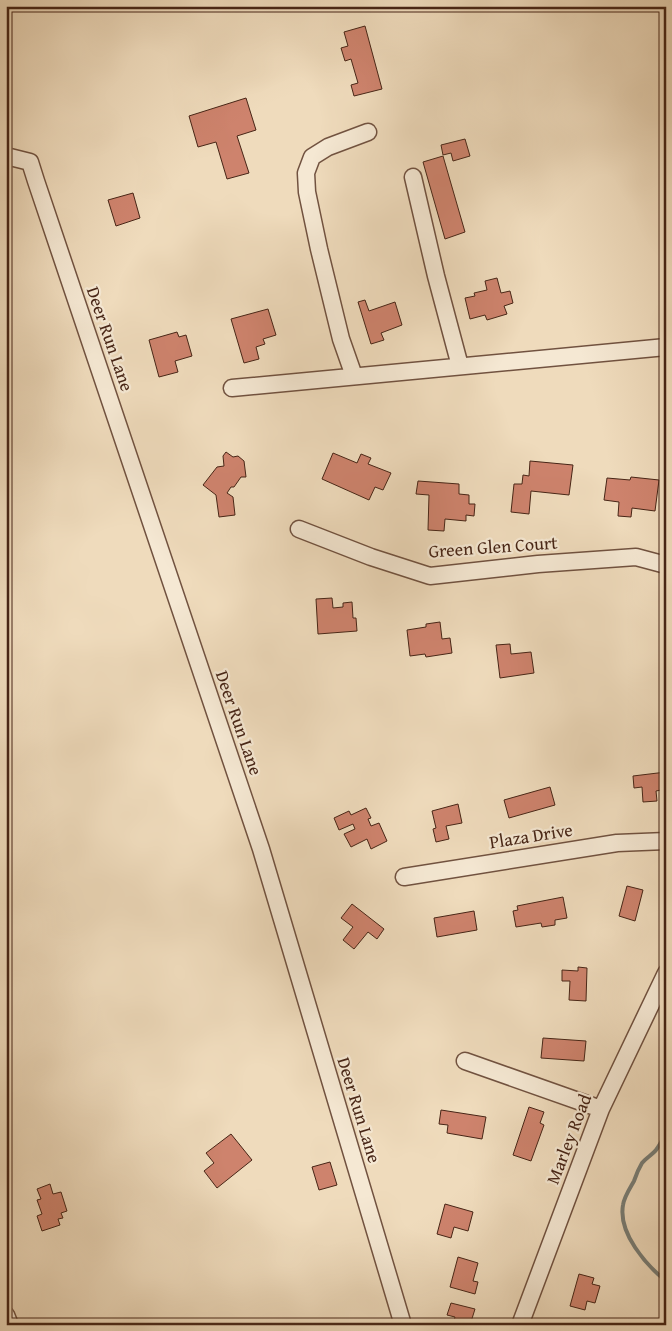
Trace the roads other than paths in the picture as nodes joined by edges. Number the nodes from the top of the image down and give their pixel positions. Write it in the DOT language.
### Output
graph roads {
  1 [pos="368,132"];
  2 [pos="6,156"];
  3 [pos="413,177"];
  4 [pos="666,347"];
  5 [pos="460,366"];
  6 [pos="354,376"];
  7 [pos="232,388"];
  8 [pos="299,529"];
  9 [pos="666,565"];
  10 [pos="666,842"];
  11 [pos="404,877"];
  12 [pos="666,973"];
  13 [pos="465,1061"];
  14 [pos="601,1109"];
  15 [pos="6,1315"];
  16 [pos="10,1325"];
  17 [pos="403,1325"];
  18 [pos="520,1325"];
  1 -- 6 [label="street"];
  2 -- 17 [label="street, Deer Run Lane"];
  3 -- 5 [label="street"];
  4 -- 5 [label="street"];
  5 -- 6 [label="street"];
  6 -- 7 [label="street"];
  8 -- 9 [label="street, Green Glen Court"];
  10 -- 11 [label="street, Plaza Drive"];
  12 -- 14 [label="street, Marley Road"];
  13 -- 14 [label="street"];
  14 -- 18 [label="street, Marley Road"];
  15 -- 16 [label="street"];
}
